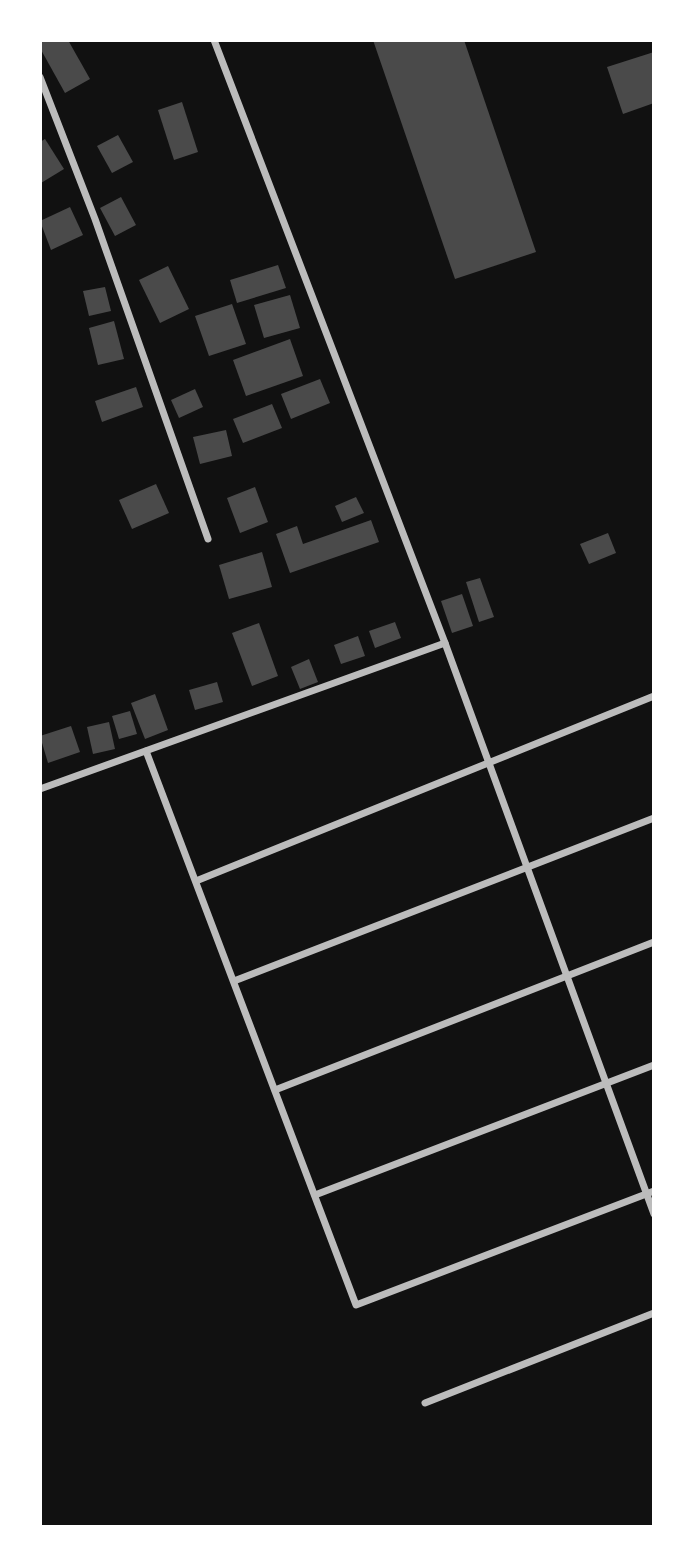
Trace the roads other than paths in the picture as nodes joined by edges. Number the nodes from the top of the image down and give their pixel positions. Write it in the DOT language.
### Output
graph roads {
  1 [pos="214,40"];
  2 [pos="40,77"];
  3 [pos="208,539"];
  4 [pos="445,643"];
  5 [pos="654,696"];
  6 [pos="146,751"];
  7 [pos="489,763"];
  8 [pos="40,789"];
  9 [pos="654,818"];
  10 [pos="527,868"];
  11 [pos="196,881"];
  12 [pos="654,942"];
  13 [pos="566,976"];
  14 [pos="234,982"];
  15 [pos="654,1065"];
  16 [pos="606,1083"];
  17 [pos="275,1090"];
  18 [pos="650,1192"];
  19 [pos="315,1195"];
  20 [pos="654,1214"];
  21 [pos="654,1313"];
  22 [pos="425,1403"];
  1 -- 4 [label="street"];
  2 -- 3 [label="street"];
  4 -- 6 [label="street"];
  4 -- 7 [label="street"];
  5 -- 7 [label="street"];
  6 -- 8 [label="street"];
  6 -- 11 [label="street"];
  7 -- 10 [label="street"];
  7 -- 11 [label="street"];
  9 -- 10 [label="street"];
  10 -- 13 [label="street"];
  10 -- 14 [label="street"];
  11 -- 14 [label="street"];
  12 -- 13 [label="street"];
  13 -- 16 [label="street"];
  13 -- 17 [label="street"];
  14 -- 17 [label="street"];
  15 -- 16 [label="street"];
  16 -- 18 [label="street"];
  16 -- 19 [label="street"];
  17 -- 19 [label="street"];
  18 -- 19 [label="street"];
  18 -- 20 [label="street"];
  21 -- 22 [label="street"];
}
